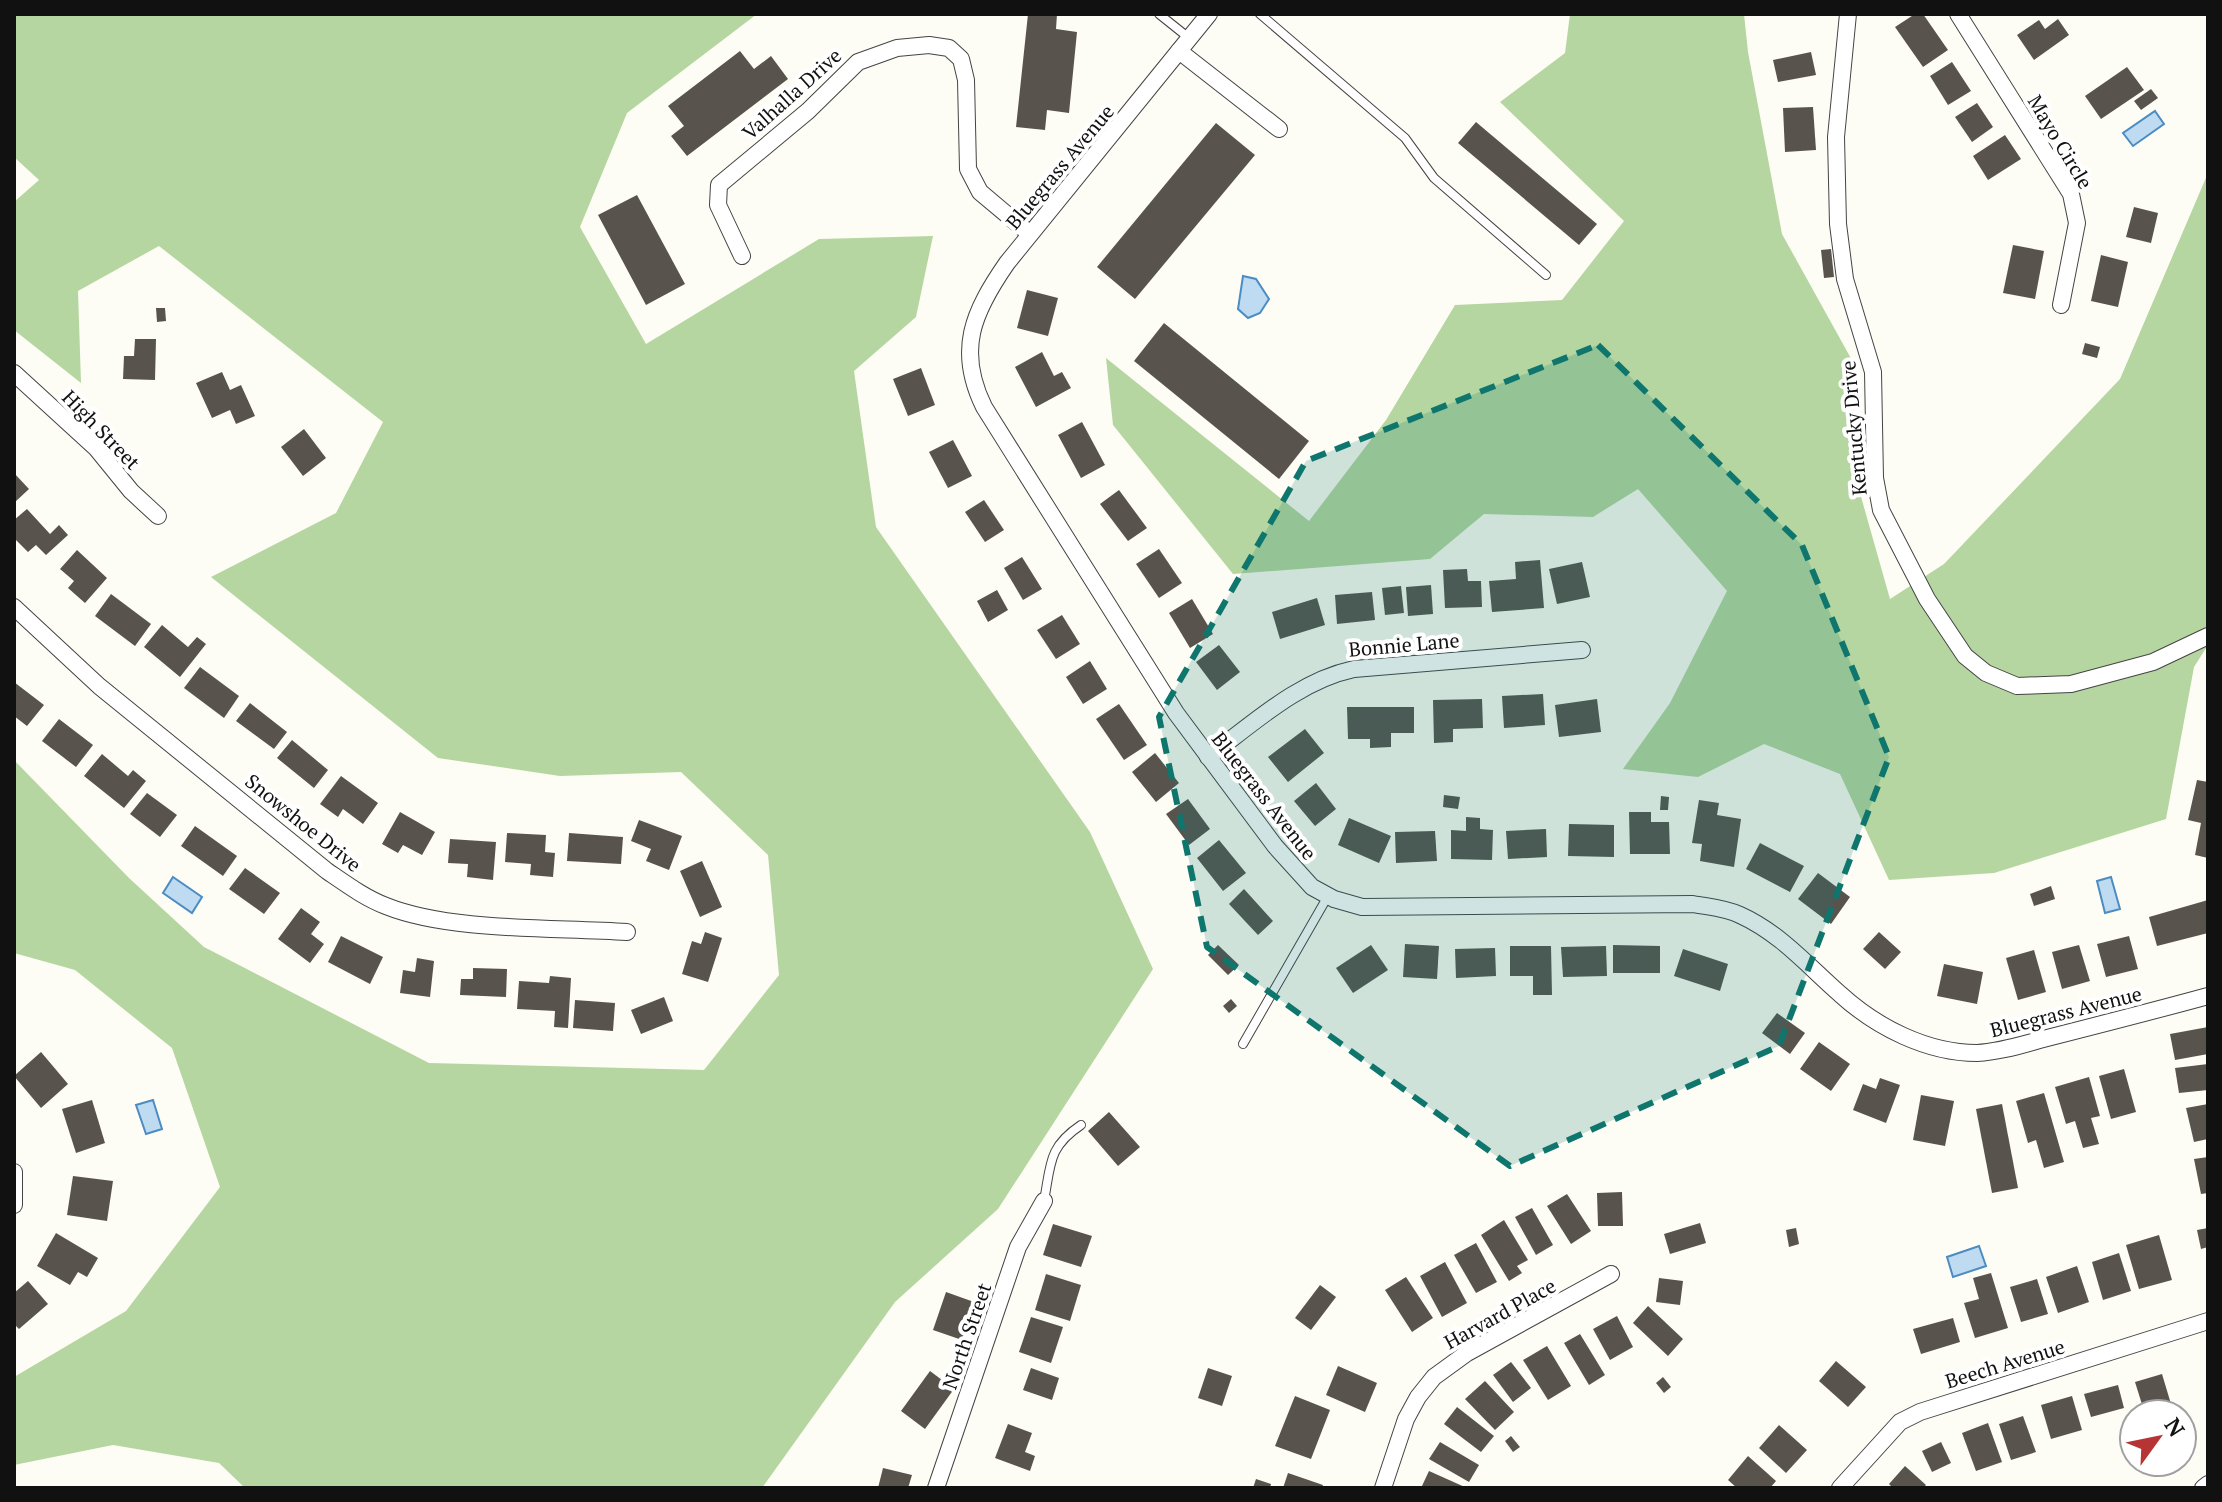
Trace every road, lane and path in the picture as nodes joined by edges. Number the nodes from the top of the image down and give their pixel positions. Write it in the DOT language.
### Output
graph roads {
  1 [pos="1159,14"];
  2 [pos="1209,14"];
  3 [pos="1260,14"];
  4 [pos="1848,14"];
  5 [pos="1958,14"];
  6 [pos="1184,45"];
  7 [pos="1279,129"];
  8 [pos="1030,234"];
  9 [pos="742,256"];
  10 [pos="1546,275"];
  11 [pos="2061,305"];
  12 [pos="14,373"];
  13 [pos="158,516"];
  14 [pos="14,607"];
  15 [pos="2208,636"];
  16 [pos="1582,650"];
  17 [pos="1208,757"];
  18 [pos="1328,896"];
  19 [pos="627,932"];
  20 [pos="2208,996"];
  21 [pos="1243,1044"];
  22 [pos="1081,1125"];
  23 [pos="14,1172"];
  24 [pos="1044,1201"];
  25 [pos="14,1205"];
  26 [pos="1611,1274"];
  27 [pos="2208,1321"];
  28 [pos="2208,1484"];
  29 [pos="936,1488"];
  30 [pos="1383,1488"];
  31 [pos="1840,1488"];
  32 [pos="2203,1488"];
  1 -- 6 [label="lane"];
  2 -- 6 [label="street, Bluegrass Avenue"];
  3 -- 10 [label="lane"];
  4 -- 15 [label="street, Kentucky Drive"];
  5 -- 11 [label="street, Mayo Circle"];
  6 -- 7 [label="street"];
  6 -- 8 [label="street, Bluegrass Avenue"];
  8 -- 9 [label="street, Valhalla Drive"];
  8 -- 17 [label="street, Bluegrass Avenue"];
  12 -- 13 [label="street, High Street"];
  14 -- 19 [label="street, Snowshoe Drive"];
  16 -- 17 [label="street, Bonnie Lane"];
  17 -- 18 [label="street, Bluegrass Avenue"];
  18 -- 20 [label="street, Bluegrass Avenue"];
  18 -- 21 [label="lane"];
  22 -- 24 [label="lane"];
  23 -- 25 [label="street"];
  24 -- 29 [label="street, North Street"];
  26 -- 30 [label="street, Harvard Place"];
  27 -- 31 [label="street, Beech Avenue"];
  28 -- 32 [label="street"];
}
